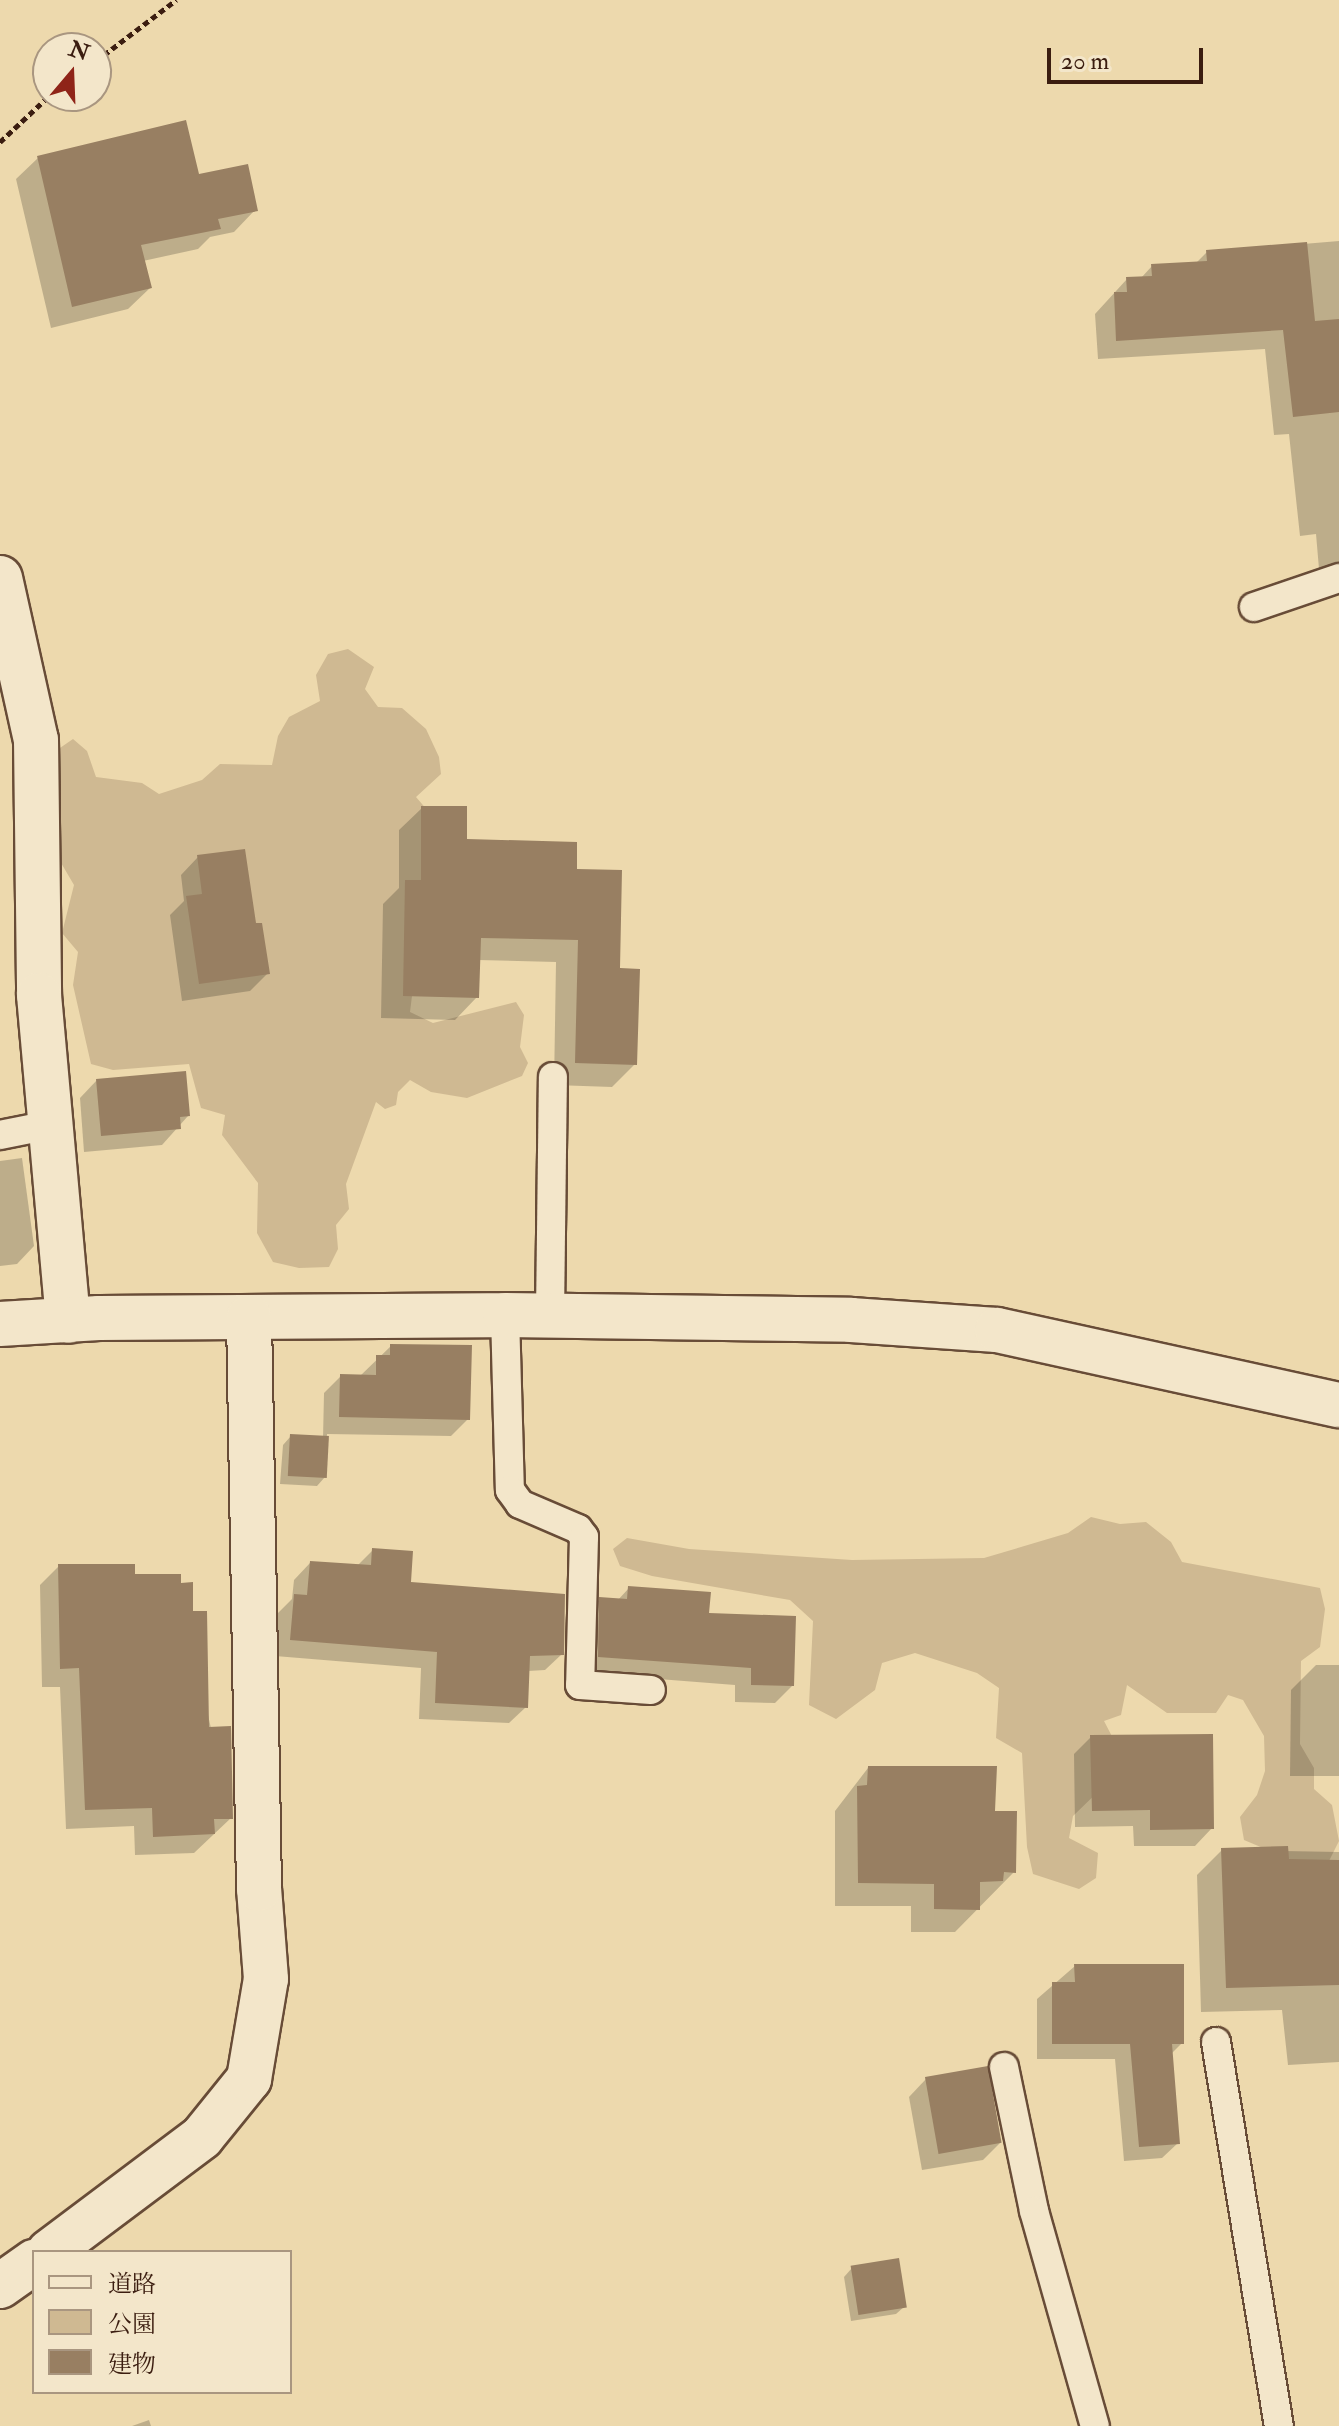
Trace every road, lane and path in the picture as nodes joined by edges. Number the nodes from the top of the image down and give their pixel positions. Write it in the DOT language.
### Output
graph roads {
  1 [pos="176,0"];
  2 [pos="112,49"];
  3 [pos="32,112"];
  4 [pos="0,142"];
  5 [pos="0,578"];
  6 [pos="1339,578"];
  7 [pos="1254,607"];
  8 [pos="553,1077"];
  9 [pos="50,1125"];
  10 [pos="0,1135"];
  11 [pos="505,1315"];
  12 [pos="550,1315"];
  13 [pos="249,1317"];
  14 [pos="68,1321"];
  15 [pos="0,1324"];
  16 [pos="1339,1405"];
  17 [pos="651,1690"];
  18 [pos="1216,2042"];
  19 [pos="1004,2067"];
  20 [pos="52,2250"];
  21 [pos="32,2263"];
  22 [pos="0,2286"];
  23 [pos="1095,2426"];
  24 [pos="1279,2426"];
  1 -- 2 [label="path"];
  3 -- 4 [label="path"];
  5 -- 9 [label="street"];
  6 -- 7 [label="lane"];
  8 -- 12 [label="lane"];
  9 -- 10 [label="lane"];
  9 -- 14 [label="street"];
  11 -- 12 [label="street"];
  11 -- 13 [label="street"];
  11 -- 17 [label="lane"];
  12 -- 16 [label="street"];
  13 -- 14 [label="street"];
  13 -- 20 [label="street"];
  14 -- 15 [label="street"];
  18 -- 24 [label="lane"];
  19 -- 23 [label="lane"];
  21 -- 22 [label="street"];
}
